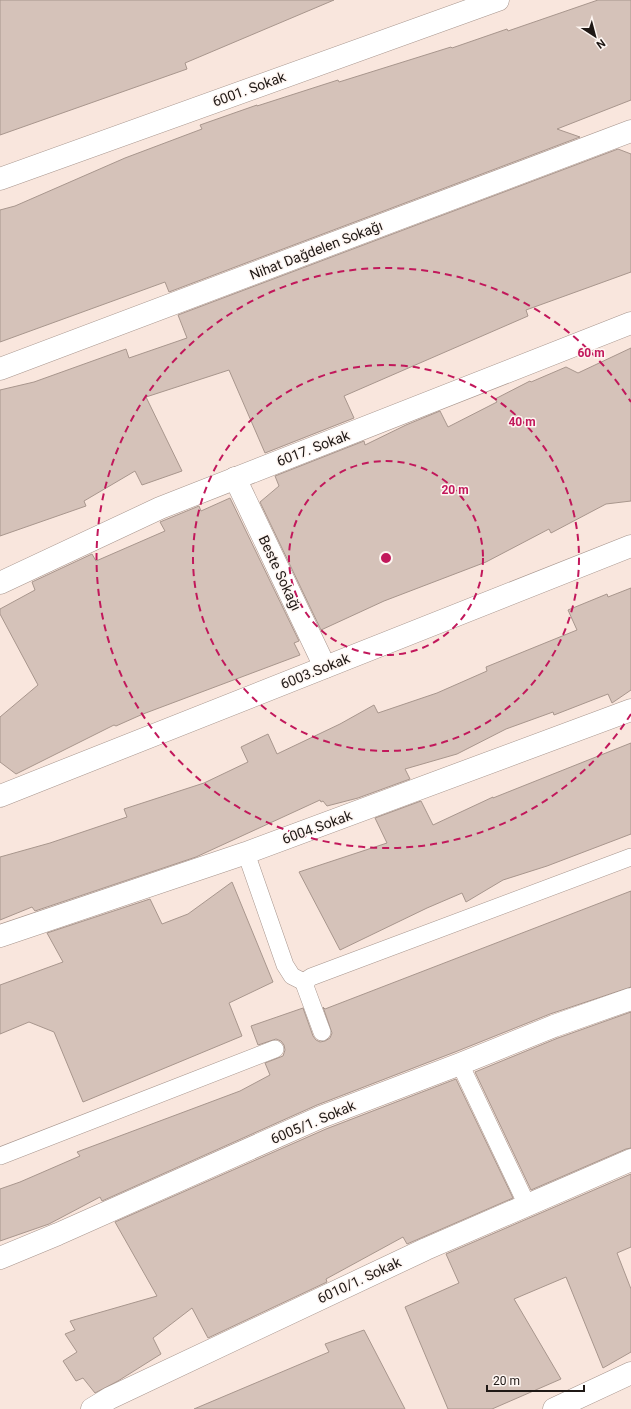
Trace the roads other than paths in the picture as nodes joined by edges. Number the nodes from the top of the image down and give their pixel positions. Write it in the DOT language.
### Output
graph roads {
  1 [pos="498,0"];
  2 [pos="631,131"];
  3 [pos="0,179"];
  4 [pos="631,323"];
  5 [pos="0,369"];
  6 [pos="235,478"];
  7 [pos="631,546"];
  8 [pos="0,583"];
  9 [pos="325,668"];
  10 [pos="631,710"];
  11 [pos="0,796"];
  12 [pos="246,853"];
  13 [pos="631,857"];
  14 [pos="0,936"];
  15 [pos="306,982"];
  16 [pos="631,999"];
  17 [pos="322,1032"];
  18 [pos="275,1049"];
  19 [pos="460,1064"];
  20 [pos="0,1156"];
  21 [pos="631,1160"];
  22 [pos="528,1205"];
  23 [pos="0,1258"];
  24 [pos="629,1378"];
  25 [pos="92,1409"];
  26 [pos="554,1409"];
  1 -- 3 [label="street, 6001. Sokak"];
  2 -- 5 [label="street, Nihat Dağdelen Sokağı"];
  4 -- 6 [label="street, 6017. Sokak"];
  6 -- 8 [label="street, 6017. Sokak"];
  6 -- 9 [label="street, Beste Sokağı"];
  7 -- 9 [label="street, 6003.Sokak"];
  9 -- 11 [label="street, 6003.Sokak"];
  10 -- 12 [label="street, 6004.Sokak"];
  12 -- 14 [label="street, 6004.Sokak"];
  12 -- 15 [label="lane"];
  13 -- 15 [label="lane"];
  15 -- 17 [label="lane"];
  16 -- 19 [label="street, 6005/1. Sokak"];
  18 -- 20 [label="lane"];
  19 -- 22 [label="lane"];
  19 -- 23 [label="street, 6005/1. Sokak"];
  21 -- 22 [label="street, 6010/1. Sokak"];
  22 -- 25 [label="street, 6010/1. Sokak"];
  24 -- 26 [label="street"];
}
